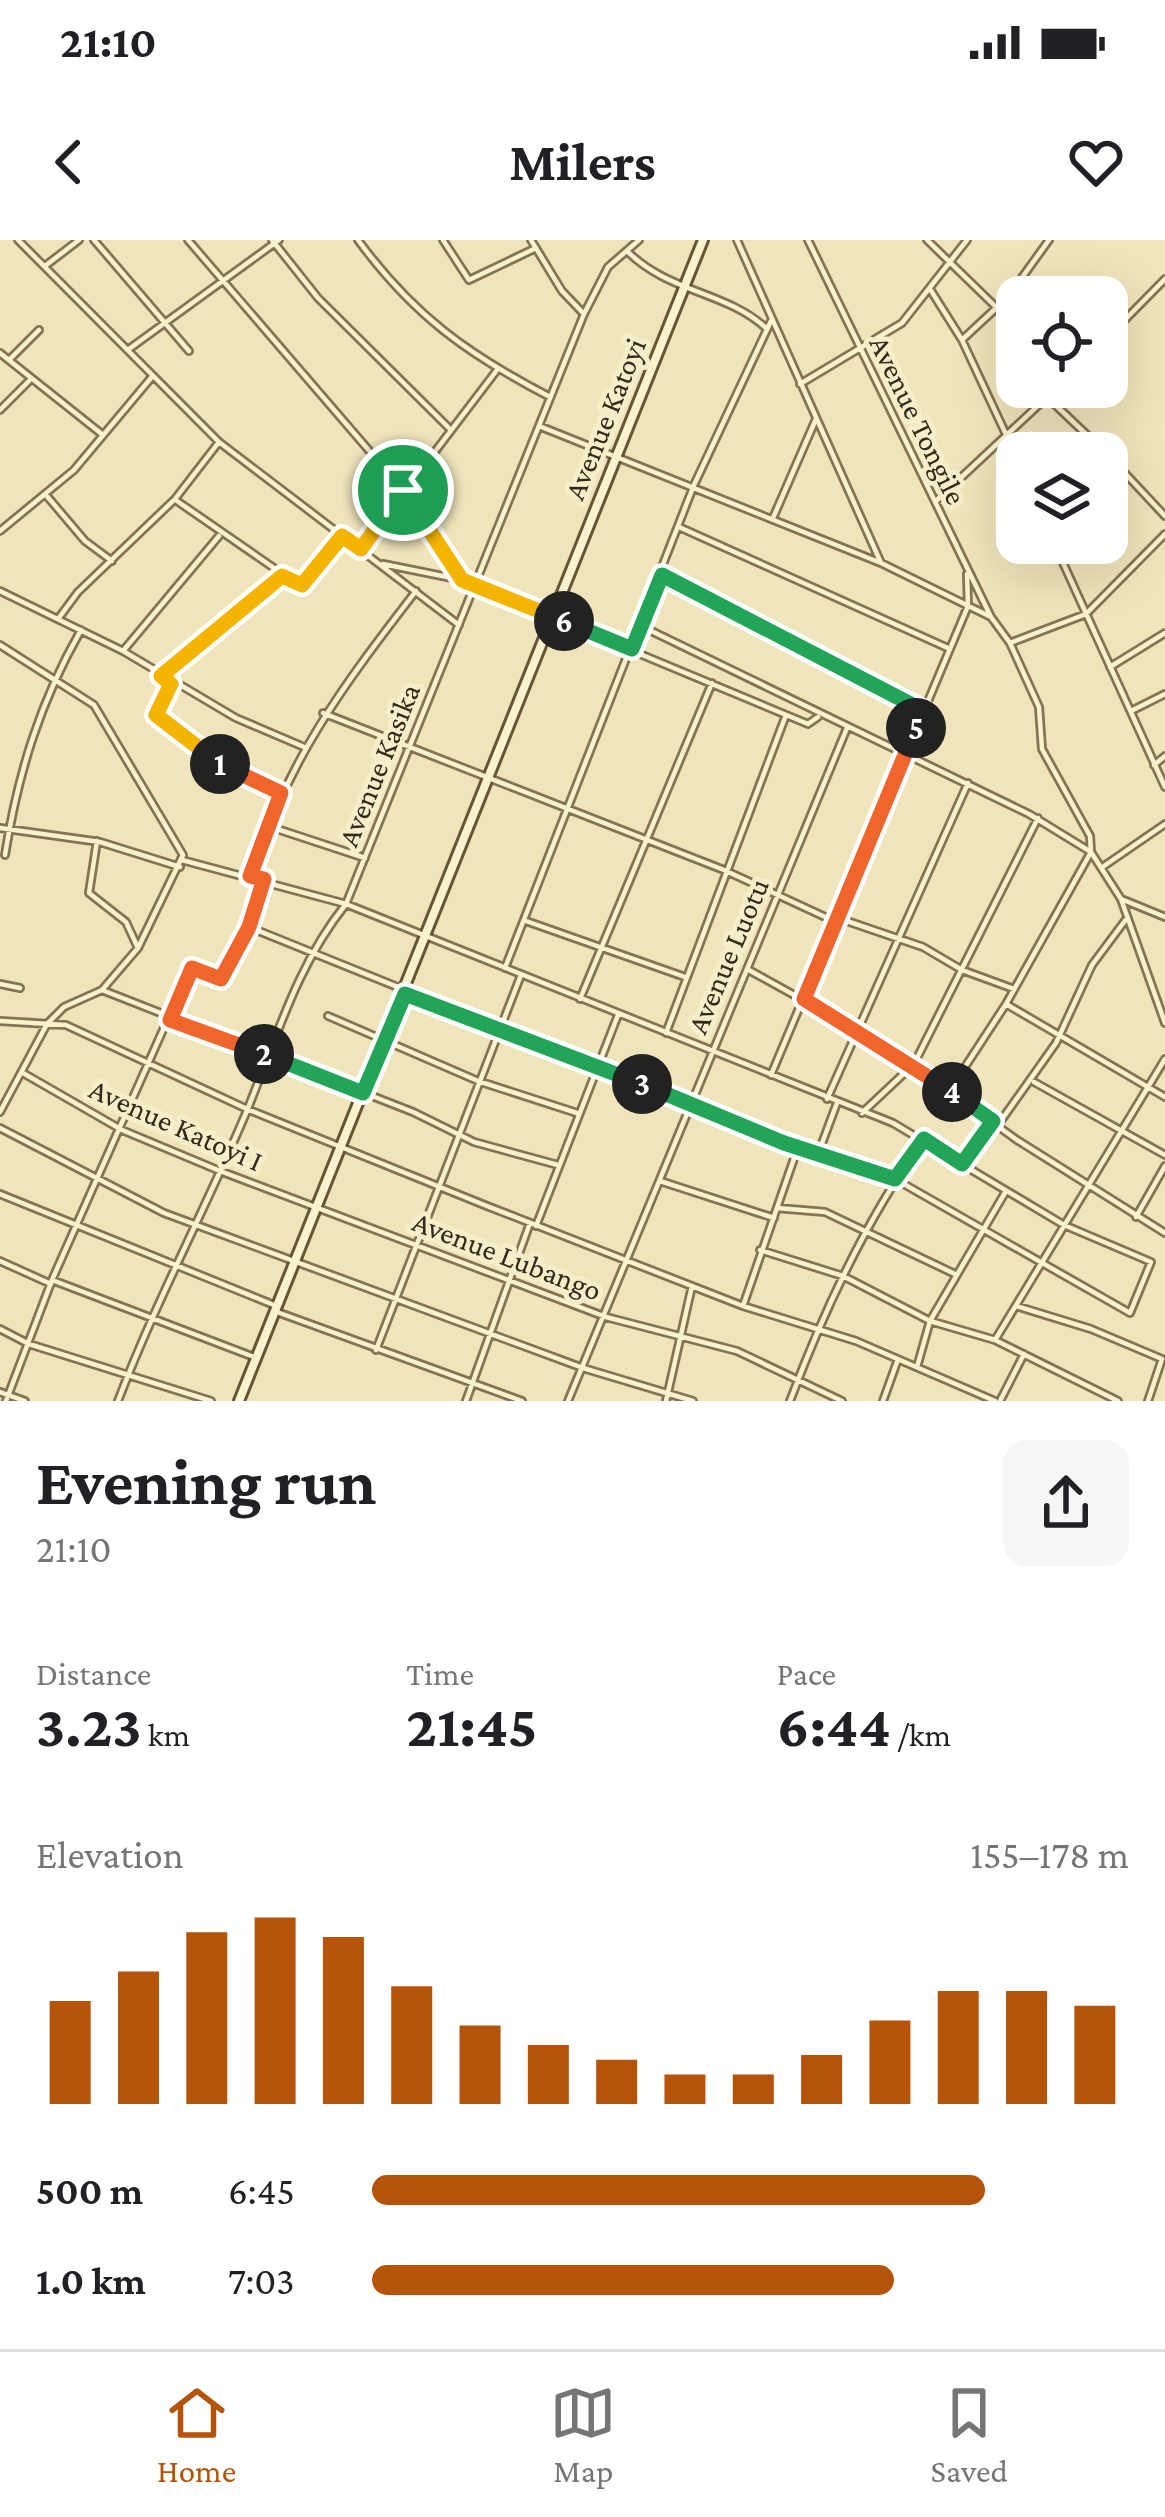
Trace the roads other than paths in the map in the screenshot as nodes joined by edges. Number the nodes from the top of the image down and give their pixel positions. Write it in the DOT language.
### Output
graph roads {
  1 [pos="18,240"];
  2 [pos="79,240"];
  3 [pos="94,240"];
  4 [pos="188,240"];
  5 [pos="358,240"];
  6 [pos="443,240"];
  7 [pos="542,240"];
  8 [pos="639,240"];
  9 [pos="703,240"];
  10 [pos="737,240"];
  11 [pos="808,240"];
  12 [pos="927,240"];
  13 [pos="967,240"];
  14 [pos="1049,240"];
  15 [pos="275,241"];
  16 [pos="533,244"];
  17 [pos="627,251"];
  18 [pos="950,262"];
  19 [pos="44,266"];
  20 [pos="1021,276"];
  21 [pos="1165,279"];
  22 [pos="223,281"];
  23 [pos="683,289"];
  24 [pos="930,289"];
  25 [pos="996,307"];
  26 [pos="996,309"];
  27 [pos="584,314"];
  28 [pos="1128,317"];
  29 [pos="165,321"];
  30 [pos="769,325"];
  31 [pos="39,330"];
  32 [pos="962,340"];
  33 [pos="128,350"];
  34 [pos="188,351"];
  35 [pos="860,352"];
  36 [pos="0,353"];
  37 [pos="8,361"];
  38 [pos="497,370"];
  39 [pos="153,376"];
  40 [pos="29,381"];
  41 [pos="800,385"];
  42 [pos="550,397"];
  43 [pos="1036,408"];
  44 [pos="1058,408"];
  45 [pos="0,410"];
  46 [pos="816,419"];
  47 [pos="539,426"];
  48 [pos="451,430"];
  49 [pos="1006,432"];
  50 [pos="1007,432"];
  51 [pos="1083,432"];
  52 [pos="103,436"];
  53 [pos="219,442"];
  54 [pos="996,443"];
  55 [pos="615,457"];
  56 [pos="1128,477"];
  57 [pos="694,485"];
  58 [pos="403,490"];
  59 [pos="46,495"];
  60 [pos="175,499"];
  61 [pos="936,501"];
  62 [pos="1165,516"];
  63 [pos="772,518"];
  64 [pos="679,527"];
  65 [pos="0,531"];
  66 [pos="1165,534"];
  67 [pos="220,535"];
  68 [pos="342,536"];
  69 [pos="361,549"];
  70 [pos="112,561"];
  71 [pos="881,563"];
  72 [pos="382,564"];
  73 [pos="1063,564"];
  74 [pos="968,568"];
  75 [pos="662,575"];
  76 [pos="282,576"];
  77 [pos="462,580"];
  78 [pos="474,585"];
  79 [pos="0,591"];
  80 [pos="416,591"];
  81 [pos="968,606"];
  82 [pos="1086,614"];
  83 [pos="553,616"];
  84 [pos="991,616"];
  85 [pos="58,619"];
  86 [pos="459,625"];
  87 [pos="640,626"];
  88 [pos="80,630"];
  89 [pos="1165,633"];
  90 [pos="1010,643"];
  91 [pos="0,645"];
  92 [pos="632,649"];
  93 [pos="950,650"];
  94 [pos="123,651"];
  95 [pos="1110,667"];
  96 [pos="161,676"];
  97 [pos="54,677"];
  98 [pos="712,682"];
  99 [pos="171,684"];
  100 [pos="1165,694"];
  101 [pos="924,711"];
  102 [pos="1130,712"];
  103 [pos="323,713"];
  104 [pos="786,715"];
  105 [pos="819,717"];
  106 [pos="847,728"];
  107 [pos="304,747"];
  108 [pos="409,748"];
  109 [pos="904,755"];
  110 [pos="1165,756"];
  111 [pos="1154,765"];
  112 [pos="489,777"];
  113 [pos="968,783"];
  114 [pos="1165,787"];
  115 [pos="281,793"];
  116 [pos="568,807"];
  117 [pos="1038,818"];
  118 [pos="1165,824"];
  119 [pos="267,826"];
  120 [pos="0,828"];
  121 [pos="9,829"];
  122 [pos="648,839"];
  123 [pos="97,842"];
  124 [pos="1091,852"];
  125 [pos="5,855"];
  126 [pos="364,858"];
  127 [pos="181,863"];
  128 [pos="1105,866"];
  129 [pos="724,870"];
  130 [pos="250,876"];
  131 [pos="264,879"];
  132 [pos="777,892"];
  133 [pos="1121,899"];
  134 [pos="346,904"];
  135 [pos="1165,917"];
  136 [pos="1127,918"];
  137 [pos="524,920"];
  138 [pos="837,920"];
  139 [pos="249,927"];
  140 [pos="428,938"];
  141 [pos="901,940"];
  142 [pos="138,947"];
  143 [pos="604,948"];
  144 [pos="310,953"];
  145 [pos="506,968"];
  146 [pos="747,969"];
  147 [pos="962,970"];
  148 [pos="521,975"];
  149 [pos="685,977"];
  150 [pos="0,984"];
  151 [pos="20,988"];
  152 [pos="1014,989"];
  153 [pos="102,991"];
  154 [pos="405,994"];
  155 [pos="580,999"];
  156 [pos="804,999"];
  157 [pos="1006,1004"];
  158 [pos="618,1015"];
  159 [pos="328,1016"];
  160 [pos="170,1020"];
  161 [pos="0,1021"];
  162 [pos="1165,1023"];
  163 [pos="47,1024"];
  164 [pos="499,1027"];
  165 [pos="858,1029"];
  166 [pos="1062,1032"];
  167 [pos="665,1033"];
  168 [pos="386,1042"];
  169 [pos="711,1052"];
  170 [pos="267,1055"];
  171 [pos="1165,1059"];
  172 [pos="151,1064"];
  173 [pos="598,1064"];
  174 [pos="914,1064"];
  175 [pos="23,1072"];
  176 [pos="771,1075"];
  177 [pos="478,1081"];
  178 [pos="1032,1081"];
  179 [pos="1148,1086"];
  180 [pos="950,1090"];
  181 [pos="363,1093"];
  182 [pos="1165,1096"];
  183 [pos="827,1099"];
  184 [pos="837,1103"];
  185 [pos="691,1105"];
  186 [pos="248,1109"];
  187 [pos="0,1112"];
  188 [pos="577,1113"];
  189 [pos="862,1113"];
  190 [pos="995,1123"];
  191 [pos="0,1128"];
  192 [pos="122,1130"];
  193 [pos="1124,1132"];
  194 [pos="458,1135"];
  195 [pos="924,1139"];
  196 [pos="342,1147"];
  197 [pos="798,1147"];
  198 [pos="818,1154"];
  199 [pos="1165,1155"];
  200 [pos="962,1164"];
  201 [pos="558,1165"];
  202 [pos="1165,1166"];
  203 [pos="220,1171"];
  204 [pos="895,1179"];
  205 [pos="99,1180"];
  206 [pos="659,1181"];
  207 [pos="438,1184"];
  208 [pos="1094,1185"];
  209 [pos="1006,1191"];
  210 [pos="0,1194"];
  211 [pos="317,1205"];
  212 [pos="777,1208"];
  213 [pos="1136,1217"];
  214 [pos="774,1218"];
  215 [pos="193,1221"];
  216 [pos="77,1225"];
  217 [pos="533,1225"];
  218 [pos="1064,1225"];
  219 [pos="868,1230"];
  220 [pos="984,1230"];
  221 [pos="1165,1232"];
  222 [pos="416,1243"];
  223 [pos="760,1250"];
  224 [pos="629,1259"];
  225 [pos="298,1260"];
  226 [pos="0,1262"];
  227 [pos="174,1262"];
  228 [pos="1039,1264"];
  229 [pos="956,1275"];
  230 [pos="844,1276"];
  231 [pos="512,1280"];
  232 [pos="52,1282"];
  233 [pos="692,1286"];
  234 [pos="395,1297"];
  235 [pos="743,1306"];
  236 [pos="1016,1306"];
  237 [pos="278,1310"];
  238 [pos="151,1316"];
  239 [pos="606,1317"];
  240 [pos="930,1321"];
  241 [pos="0,1329"];
  242 [pos="490,1330"];
  243 [pos="819,1330"];
  244 [pos="684,1339"];
  245 [pos="995,1340"];
  246 [pos="29,1344"];
  247 [pos="376,1350"];
  248 [pos="1024,1354"];
  249 [pos="257,1358"];
  250 [pos="1164,1359"];
  251 [pos="897,1362"];
  252 [pos="584,1368"];
  253 [pos="916,1370"];
  254 [pos="128,1374"];
  255 [pos="797,1380"];
  256 [pos="472,1382"];
  257 [pos="0,1392"];
  258 [pos="8,1398"];
  259 [pos="667,1398"];
  260 [pos="25,1401"];
  261 [pos="118,1401"];
  262 [pos="211,1401"];
  263 [pos="239,1401"];
  264 [pos="466,1401"];
  265 [pos="522,1401"];
  266 [pos="568,1401"];
  267 [pos="693,1401"];
  268 [pos="790,1401"];
  269 [pos="842,1401"];
  270 [pos="883,1401"];
  271 [pos="1000,1401"];
  272 [pos="1118,1401"];
  273 [pos="1148,1401"];
  1 -- 19 [label="street"];
  2 -- 19 [label="street"];
  3 -- 29 [label="street"];
  4 -- 22 [label="street"];
  5 -- 38 [label="street"];
  6 -- 16 [label="street"];
  7 -- 16 [label="street"];
  8 -- 17 [label="street, Avenue Kasika"];
  9 -- 23 [label="street, Avenue Katoyi"];
  10 -- 30 [label="street"];
  11 -- 35 [label="street, Avenue Tongile"];
  12 -- 18 [label="street"];
  13 -- 18 [label="street"];
  14 -- 20 [label="street"];
  15 -- 22 [label="street"];
  15 -- 48 [label="street"];
  16 -- 27 [label="street"];
  17 -- 23 [label="street"];
  17 -- 27 [label="street, Avenue Kasika"];
  18 -- 24 [label="street"];
  18 -- 25 [label="street"];
  19 -- 33 [label="street"];
  21 -- 28 [label="street"];
  22 -- 29 [label="street"];
  22 -- 58 [label="street"];
  23 -- 30 [label="street"];
  23 -- 55 [label="street, Avenue Katoyi"];
  24 -- 32 [label="street"];
  24 -- 35 [label="street"];
  26 -- 32 [label="street"];
  27 -- 42 [label="street, Avenue Kasika"];
  29 -- 33 [label="street"];
  29 -- 34 [label="street"];
  30 -- 41 [label="street"];
  30 -- 57 [label="street"];
  31 -- 37 [label="street"];
  32 -- 49 [label="street"];
  33 -- 39 [label="street"];
  35 -- 41 [label="street"];
  35 -- 61 [label="street, Avenue Tongile"];
  36 -- 37 [label="street"];
  37 -- 40 [label="street"];
  38 -- 42 [label="street"];
  38 -- 48 [label="street"];
  39 -- 52 [label="street"];
  39 -- 53 [label="street"];
  40 -- 45 [label="street"];
  40 -- 52 [label="street"];
  41 -- 46 [label="street"];
  42 -- 47 [label="street, Avenue Kasika"];
  43 -- 50 [label="street"];
  44 -- 51 [label="street"];
  46 -- 63 [label="street"];
  46 -- 71 [label="street"];
  47 -- 55 [label="street"];
  47 -- 78 [label="street, Avenue Kasika"];
  48 -- 58 [label="street"];
  52 -- 59 [label="street"];
  53 -- 60 [label="street"];
  53 -- 68 [label="street"];
  54 -- 61 [label="street"];
  55 -- 57 [label="street"];
  55 -- 83 [label="street, Avenue Katoyi"];
  56 -- 62 [label="street"];
  57 -- 63 [label="street"];
  57 -- 64 [label="street"];
  58 -- 69 [label="street"];
  58 -- 77 [label="street"];
  59 -- 65 [label="street"];
  59 -- 70 [label="street"];
  60 -- 67 [label="street"];
  60 -- 70 [label="street"];
  61 -- 74 [label="street, Avenue Tongile"];
  63 -- 71 [label="street"];
  64 -- 75 [label="street"];
  64 -- 93 [label="street"];
  66 -- 82 [label="street"];
  67 -- 76 [label="street"];
  67 -- 94 [label="street"];
  68 -- 69 [label="street"];
  68 -- 76 [label="street"];
  69 -- 72 [label="street"];
  70 -- 85 [label="street"];
  71 -- 81 [label="street"];
  72 -- 77 [label="street"];
  72 -- 80 [label="street"];
  73 -- 82 [label="street"];
  74 -- 81 [label="street, Avenue Tongile"];
  74 -- 84 [label="street"];
  75 -- 87 [label="street"];
  75 -- 101 [label="street"];
  76 -- 96 [label="street"];
  77 -- 78 [label="street"];
  78 -- 83 [label="street"];
  78 -- 86 [label="street, Avenue Kasika"];
  79 -- 85 [label="street"];
  80 -- 86 [label="street"];
  80 -- 103 [label="street"];
  81 -- 84 [label="street"];
  81 -- 93 [label="street, Avenue Tongile"];
  82 -- 90 [label="street"];
  82 -- 95 [label="street"];
  83 -- 92 [label="street"];
  83 -- 112 [label="street, Avenue Katoyi"];
  84 -- 90 [label="street"];
  85 -- 88 [label="street"];
  86 -- 108 [label="street, Avenue Kasika"];
  87 -- 92 [label="street"];
  87 -- 105 [label="street"];
  88 -- 94 [label="street"];
  88 -- 97 [label="street"];
  89 -- 95 [label="street"];
  90 -- 124 [label="street"];
  91 -- 97 [label="street"];
  92 -- 98 [label="street"];
  92 -- 116 [label="street"];
  93 -- 101 [label="street, Avenue Tongile"];
  94 -- 96 [label="street"];
  95 -- 102 [label="street"];
  96 -- 99 [label="street"];
  97 -- 121 [label="street"];
  97 -- 127 [label="street"];
  98 -- 104 [label="street"];
  98 -- 122 [label="street"];
  99 -- 107 [label="street"];
  99 -- 115 [label="street"];
  100 -- 102 [label="street"];
  101 -- 109 [label="street, Avenue Tongile"];
  102 -- 111 [label="street"];
  103 -- 107 [label="street"];
  103 -- 108 [label="street"];
  104 -- 105 [label="street"];
  104 -- 129 [label="street"];
  105 -- 106 [label="street"];
  106 -- 109 [label="street"];
  106 -- 132 [label="street, Avenue Luotu"];
  107 -- 115 [label="street"];
  108 -- 112 [label="street"];
  108 -- 126 [label="street, Avenue Kasika"];
  109 -- 113 [label="street"];
  109 -- 138 [label="street, Avenue Tongile"];
  110 -- 111 [label="street"];
  111 -- 114 [label="street"];
  112 -- 116 [label="street"];
  112 -- 140 [label="street, Avenue Katoyi"];
  113 -- 117 [label="street"];
  113 -- 141 [label="street"];
  115 -- 119 [label="street"];
  116 -- 122 [label="street"];
  116 -- 137 [label="street"];
  117 -- 124 [label="street"];
  117 -- 147 [label="street"];
  118 -- 128 [label="street"];
  119 -- 126 [label="street"];
  119 -- 130 [label="street"];
  120 -- 121 [label="street"];
  121 -- 123 [label="street"];
  121 -- 125 [label="street"];
  122 -- 129 [label="street"];
  122 -- 143 [label="street"];
  123 -- 127 [label="street"];
  123 -- 142 [label="street"];
  124 -- 128 [label="street"];
  124 -- 152 [label="street"];
  126 -- 134 [label="street, Avenue Kasika"];
  127 -- 130 [label="street"];
  127 -- 142 [label="street"];
  128 -- 133 [label="street"];
  129 -- 132 [label="street"];
  129 -- 149 [label="street"];
  130 -- 131 [label="street"];
  131 -- 134 [label="street"];
  131 -- 139 [label="street"];
  132 -- 138 [label="street"];
  132 -- 146 [label="street, Avenue Luotu"];
  133 -- 135 [label="street"];
  133 -- 136 [label="street"];
  134 -- 140 [label="street"];
  134 -- 144 [label="street, Avenue Kasika"];
  136 -- 162 [label="street"];
  136 -- 166 [label="street"];
  137 -- 143 [label="street"];
  137 -- 145 [label="street"];
  138 -- 141 [label="street"];
  138 -- 156 [label="street, Avenue Tongile"];
  139 -- 144 [label="street"];
  139 -- 160 [label="street"];
  140 -- 145 [label="street"];
  140 -- 154 [label="street, Avenue Katoyi"];
  141 -- 147 [label="street"];
  141 -- 165 [label="street"];
  142 -- 153 [label="street"];
  143 -- 149 [label="street"];
  143 -- 155 [label="street"];
  144 -- 154 [label="street"];
  144 -- 170 [label="street, Avenue Kasika"];
  145 -- 148 [label="street"];
  146 -- 156 [label="street"];
  146 -- 169 [label="street, Avenue Luotu"];
  147 -- 152 [label="street"];
  147 -- 174 [label="street"];
  148 -- 155 [label="street"];
  148 -- 164 [label="street"];
  149 -- 167 [label="street"];
  150 -- 151 [label="street"];
  152 -- 157 [label="street"];
  153 -- 160 [label="street"];
  153 -- 163 [label="street"];
  154 -- 164 [label="street"];
  154 -- 168 [label="street, Avenue Katoyi"];
  155 -- 158 [label="street"];
  156 -- 165 [label="street"];
  156 -- 176 [label="street, Avenue Tongile"];
  157 -- 166 [label="street"];
  157 -- 180 [label="street"];
  158 -- 167 [label="street"];
  158 -- 173 [label="street"];
  159 -- 168 [label="street"];
  160 -- 170 [label="street"];
  160 -- 172 [label="street"];
  161 -- 163 [label="street"];
  163 -- 172 [label="street"];
  163 -- 175 [label="street"];
  164 -- 173 [label="street"];
  164 -- 177 [label="street"];
  165 -- 174 [label="street"];
  165 -- 183 [label="street"];
  166 -- 178 [label="street"];
  166 -- 179 [label="street"];
  167 -- 169 [label="street"];
  168 -- 177 [label="street"];
  168 -- 181 [label="street, Avenue Katoyi"];
  169 -- 176 [label="street"];
  169 -- 185 [label="street, Avenue Luotu"];
  170 -- 181 [label="street"];
  170 -- 186 [label="street, Avenue Kasika"];
  171 -- 179 [label="street"];
  172 -- 186 [label="street"];
  172 -- 192 [label="street"];
  173 -- 185 [label="street"];
  173 -- 188 [label="street"];
  174 -- 180 [label="street"];
  174 -- 189 [label="street"];
  175 -- 187 [label="street"];
  175 -- 192 [label="street, Avenue Katoyi I"];
  176 -- 183 [label="street"];
  177 -- 188 [label="street"];
  177 -- 194 [label="street"];
  178 -- 190 [label="street"];
  178 -- 193 [label="street"];
  179 -- 182 [label="street"];
  179 -- 193 [label="street"];
  180 -- 190 [label="street"];
  181 -- 194 [label="street"];
  181 -- 196 [label="street, Avenue Katoyi"];
  183 -- 184 [label="street"];
  184 -- 189 [label="street"];
  184 -- 198 [label="street"];
  185 -- 197 [label="street"];
  185 -- 206 [label="street, Avenue Luotu"];
  186 -- 196 [label="street"];
  186 -- 203 [label="street, Avenue Kasika"];
  188 -- 201 [label="street"];
  189 -- 195 [label="street"];
  190 -- 200 [label="street"];
  190 -- 208 [label="street"];
  191 -- 205 [label="street"];
  192 -- 203 [label="street, Avenue Katoyi I"];
  192 -- 205 [label="street"];
  193 -- 199 [label="street"];
  193 -- 208 [label="street"];
  194 -- 201 [label="street"];
  194 -- 207 [label="street"];
  195 -- 200 [label="street"];
  195 -- 204 [label="street"];
  196 -- 207 [label="street"];
  196 -- 211 [label="street, Avenue Katoyi"];
  197 -- 198 [label="street"];
  197 -- 212 [label="street"];
  198 -- 204 [label="street"];
  200 -- 209 [label="street"];
  201 -- 217 [label="street"];
  202 -- 213 [label="street"];
  203 -- 211 [label="street, Avenue Katoyi I"];
  203 -- 215 [label="street, Avenue Kasika"];
  204 -- 219 [label="street"];
  204 -- 220 [label="street"];
  205 -- 215 [label="street"];
  205 -- 216 [label="street"];
  206 -- 214 [label="street"];
  206 -- 224 [label="street, Avenue Luotu"];
  207 -- 217 [label="street"];
  207 -- 222 [label="street"];
  208 -- 213 [label="street"];
  208 -- 218 [label="street"];
  209 -- 218 [label="street"];
  209 -- 220 [label="street"];
  210 -- 216 [label="street"];
  211 -- 222 [label="street, Avenue Lubango"];
  211 -- 225 [label="street, Avenue Katoyi"];
  212 -- 214 [label="street"];
  212 -- 219 [label="street"];
  213 -- 221 [label="street"];
  214 -- 223 [label="street"];
  215 -- 225 [label="street"];
  215 -- 227 [label="street, Avenue Kasika"];
  216 -- 227 [label="street"];
  216 -- 232 [label="street"];
  217 -- 224 [label="street"];
  217 -- 231 [label="street"];
  218 -- 228 [label="street"];
  218 -- 228 [label="street"];
  219 -- 229 [label="street"];
  219 -- 230 [label="street"];
  220 -- 228 [label="street"];
  220 -- 229 [label="street"];
  222 -- 231 [label="street, Avenue Lubango"];
  222 -- 234 [label="street"];
  223 -- 230 [label="street"];
  223 -- 235 [label="street"];
  224 -- 233 [label="street"];
  224 -- 239 [label="street, Avenue Luotu"];
  225 -- 234 [label="street"];
  225 -- 237 [label="street, Avenue Katoyi"];
  226 -- 232 [label="street"];
  227 -- 237 [label="street"];
  227 -- 238 [label="street, Avenue Kasika"];
  228 -- 236 [label="street"];
  229 -- 240 [label="street"];
  230 -- 240 [label="street"];
  230 -- 243 [label="street"];
  231 -- 239 [label="street, Avenue Lubango"];
  231 -- 242 [label="street"];
  232 -- 238 [label="street"];
  232 -- 246 [label="street"];
  233 -- 235 [label="street"];
  233 -- 244 [label="street"];
  234 -- 242 [label="street"];
  234 -- 247 [label="street"];
  235 -- 243 [label="street"];
  236 -- 245 [label="street"];
  236 -- 250 [label="street"];
  237 -- 247 [label="street"];
  237 -- 249 [label="street, Avenue Katoyi"];
  238 -- 249 [label="street"];
  238 -- 254 [label="street, Avenue Kasika"];
  239 -- 244 [label="street, Avenue Lubango"];
  239 -- 252 [label="street, Avenue Luotu"];
  240 -- 245 [label="street"];
  240 -- 253 [label="street"];
  241 -- 246 [label="street"];
  242 -- 252 [label="street"];
  242 -- 256 [label="street"];
  243 -- 251 [label="street"];
  243 -- 255 [label="street"];
  244 -- 255 [label="street, Avenue Lubango"];
  244 -- 259 [label="street"];
  245 -- 248 [label="street"];
  246 -- 254 [label="street"];
  246 -- 258 [label="street"];
  247 -- 256 [label="street"];
  248 -- 271 [label="street"];
  248 -- 272 [label="street"];
  249 -- 263 [label="street, Avenue Katoyi"];
  250 -- 273 [label="street"];
  251 -- 253 [label="street"];
  251 -- 270 [label="street"];
  252 -- 259 [label="street"];
  252 -- 266 [label="street, Avenue Luotu"];
  253 -- 271 [label="street"];
  254 -- 261 [label="street, Avenue Kasika"];
  254 -- 262 [label="street"];
  255 -- 268 [label="street"];
  255 -- 269 [label="street, Avenue Lubango"];
  256 -- 264 [label="street"];
  256 -- 265 [label="street"];
  257 -- 258 [label="street"];
  258 -- 260 [label="street"];
  259 -- 267 [label="street"];
}
